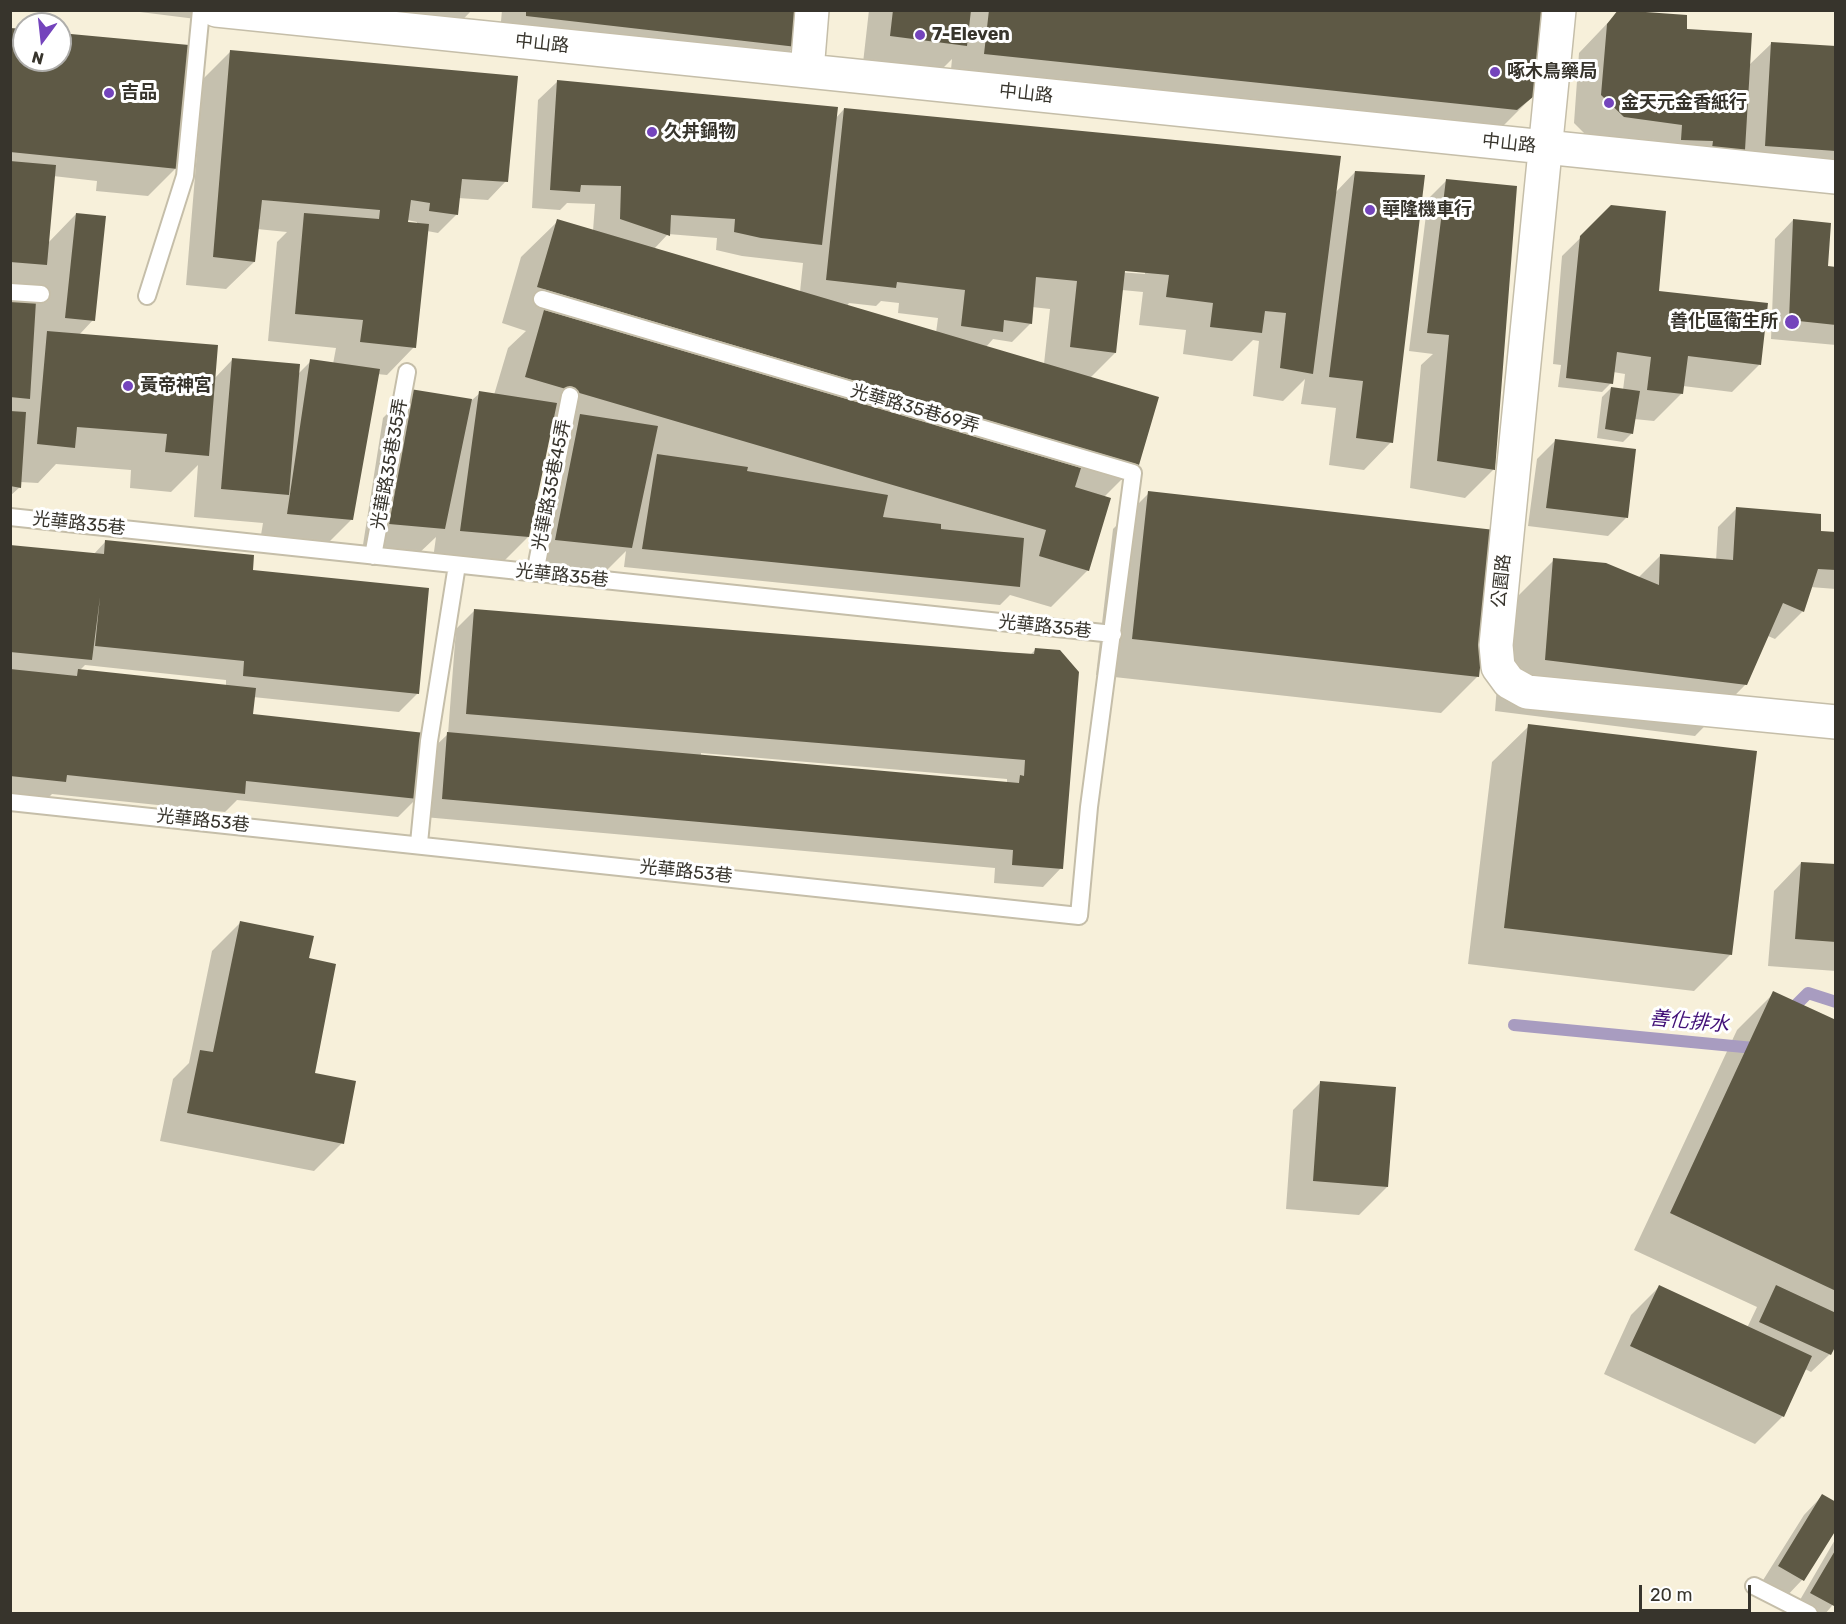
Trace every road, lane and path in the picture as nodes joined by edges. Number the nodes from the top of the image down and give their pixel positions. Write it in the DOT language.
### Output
graph roads {
  1 [pos="201,10"];
  2 [pos="216,10"];
  3 [pos="812,10"];
  4 [pos="1559,10"];
  5 [pos="807,71"];
  6 [pos="1545,147"];
  7 [pos="1836,177"];
  8 [pos="10,292"];
  9 [pos="41,294"];
  10 [pos="147,296"];
  11 [pos="542,299"];
  12 [pos="407,372"];
  13 [pos="570,396"];
  14 [pos="10,517"];
  15 [pos="373,556"];
  16 [pos="457,565"];
  17 [pos="535,573"];
  18 [pos="1113,634"];
  19 [pos="1836,722"];
  20 [pos="10,802"];
  21 [pos="419,843"];
  22 [pos="1754,1586"];
  23 [pos="1809,1614"];
  1 -- 10 [label="lane"];
  2 -- 5 [label="street, 中山路"];
  3 -- 5 [label="street"];
  4 -- 6 [label="street"];
  5 -- 6 [label="street, 中山路"];
  6 -- 7 [label="street, 中山路"];
  6 -- 19 [label="street, 公園路"];
  8 -- 9 [label="lane"];
  11 -- 18 [label="lane, 光華路35巷69弄"];
  12 -- 15 [label="lane, 光華路35巷35弄"];
  13 -- 17 [label="lane, 光華路35巷45弄"];
  14 -- 15 [label="lane, 光華路35巷"];
  15 -- 16 [label="lane, 光華路35巷"];
  16 -- 17 [label="lane, 光華路35巷"];
  16 -- 21 [label="lane"];
  17 -- 18 [label="lane, 光華路35巷"];
  18 -- 21 [label="lane, 光華路53巷"];
  20 -- 21 [label="lane, 光華路53巷"];
  22 -- 23 [label="lane"];
}
